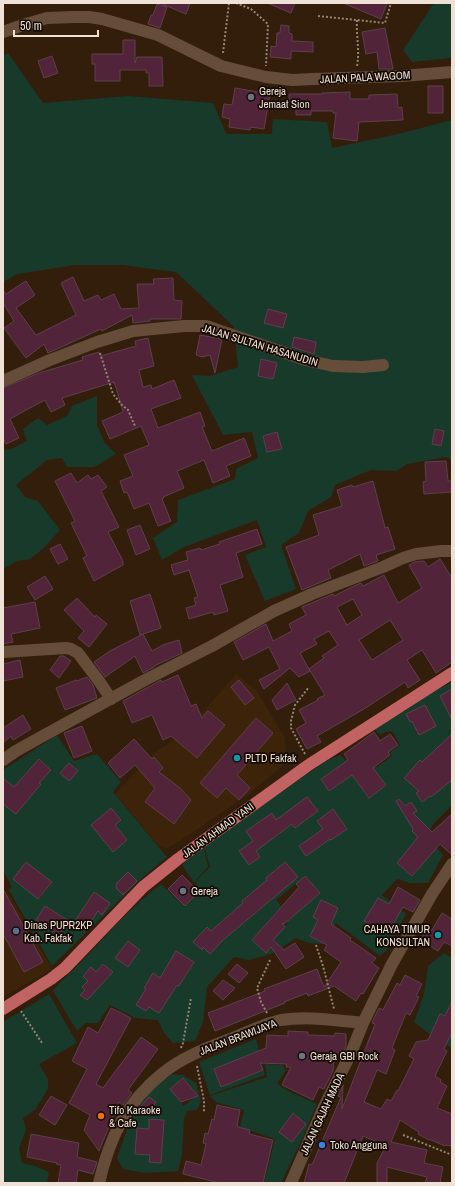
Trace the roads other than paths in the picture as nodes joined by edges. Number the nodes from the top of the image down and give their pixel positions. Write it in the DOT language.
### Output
graph roads {
  1 [pos="3,32"];
  2 [pos="452,72"];
  3 [pos="383,365"];
  4 [pos="3,381"];
  5 [pos="452,552"];
  6 [pos="3,652"];
  7 [pos="452,673"];
  8 [pos="111,699"];
  9 [pos="3,760"];
  10 [pos="452,864"];
  11 [pos="3,1009"];
  12 [pos="363,1023"];
  13 [pos="99,1183"];
  14 [pos="291,1183"];
  1 -- 2 [label="main road, JALAN PALA WAGOM"];
  3 -- 4 [label="main road, JALAN SULTAN HASANUDIN"];
  5 -- 8 [label="main road"];
  6 -- 8 [label="main road"];
  7 -- 11 [label="main road, JALAN AHMAD YANI"];
  8 -- 9 [label="main road"];
  10 -- 12 [label="main road"];
  12 -- 13 [label="main road, JALAN BRAWIJAYA"];
  12 -- 14 [label="main road, JALAN GAJAH MADA"];
}
